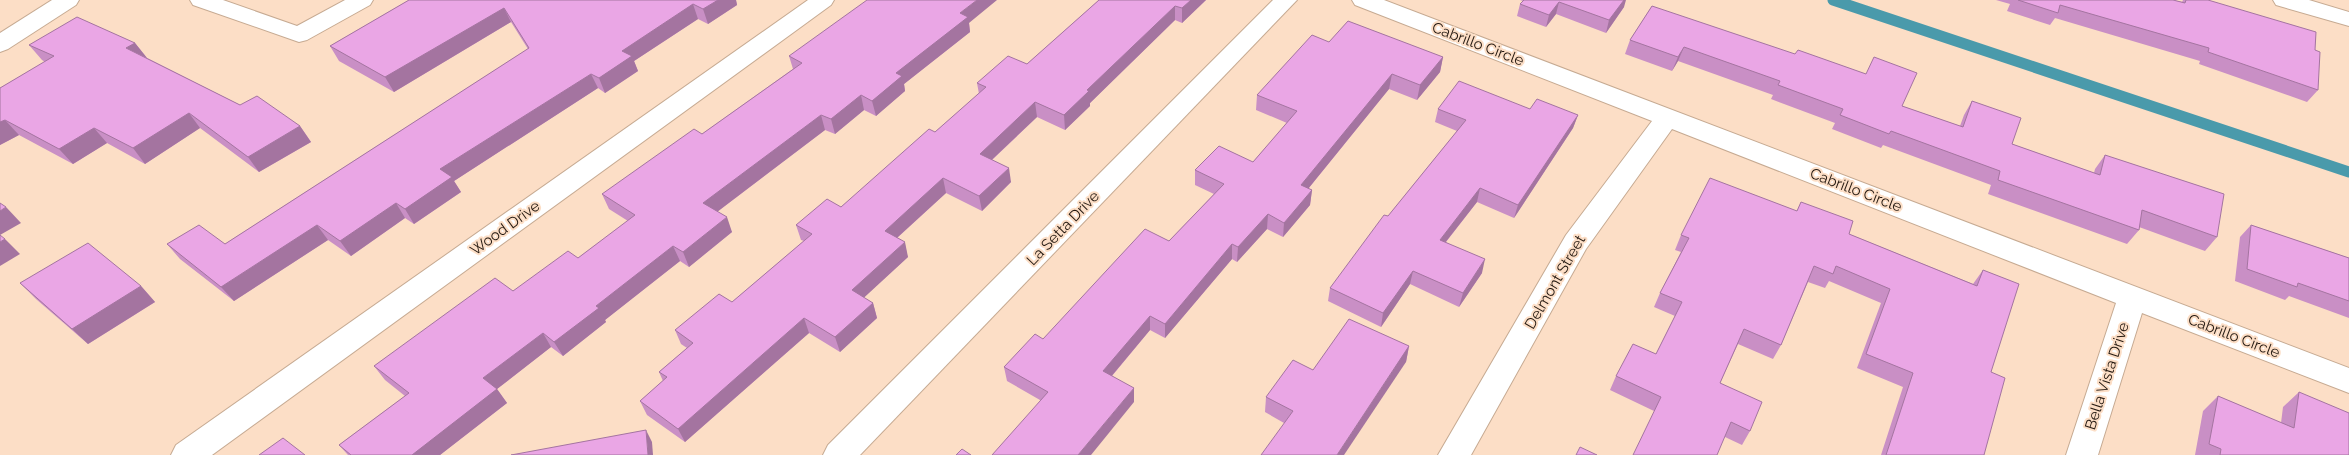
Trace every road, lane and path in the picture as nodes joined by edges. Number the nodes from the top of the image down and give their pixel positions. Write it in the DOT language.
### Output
graph roads {
  1 [pos="68,0"];
  2 [pos="201,0"];
  3 [pos="362,0"];
  4 [pos="823,0"];
  5 [pos="1286,0"];
  6 [pos="1363,0"];
  7 [pos="2284,0"];
  8 [pos="2349,19"];
  9 [pos="0,44"];
  10 [pos="1668,117"];
  11 [pos="2132,297"];
  12 [pos="2349,381"];
  13 [pos="187,455"];
  14 [pos="839,455"];
  15 [pos="1454,455"];
  16 [pos="2082,455"];
  1 -- 9 [label="street"];
  2 -- 3 [label="street"];
  4 -- 13 [label="street, Wood Drive"];
  5 -- 14 [label="street, La Setta Drive"];
  6 -- 10 [label="street, Cabrillo Circle"];
  7 -- 8 [label="street"];
  10 -- 11 [label="street, Cabrillo Circle"];
  10 -- 15 [label="street, Delmont Street"];
  11 -- 12 [label="street, Cabrillo Circle"];
  11 -- 16 [label="street, Bella Vista Drive"];
}
